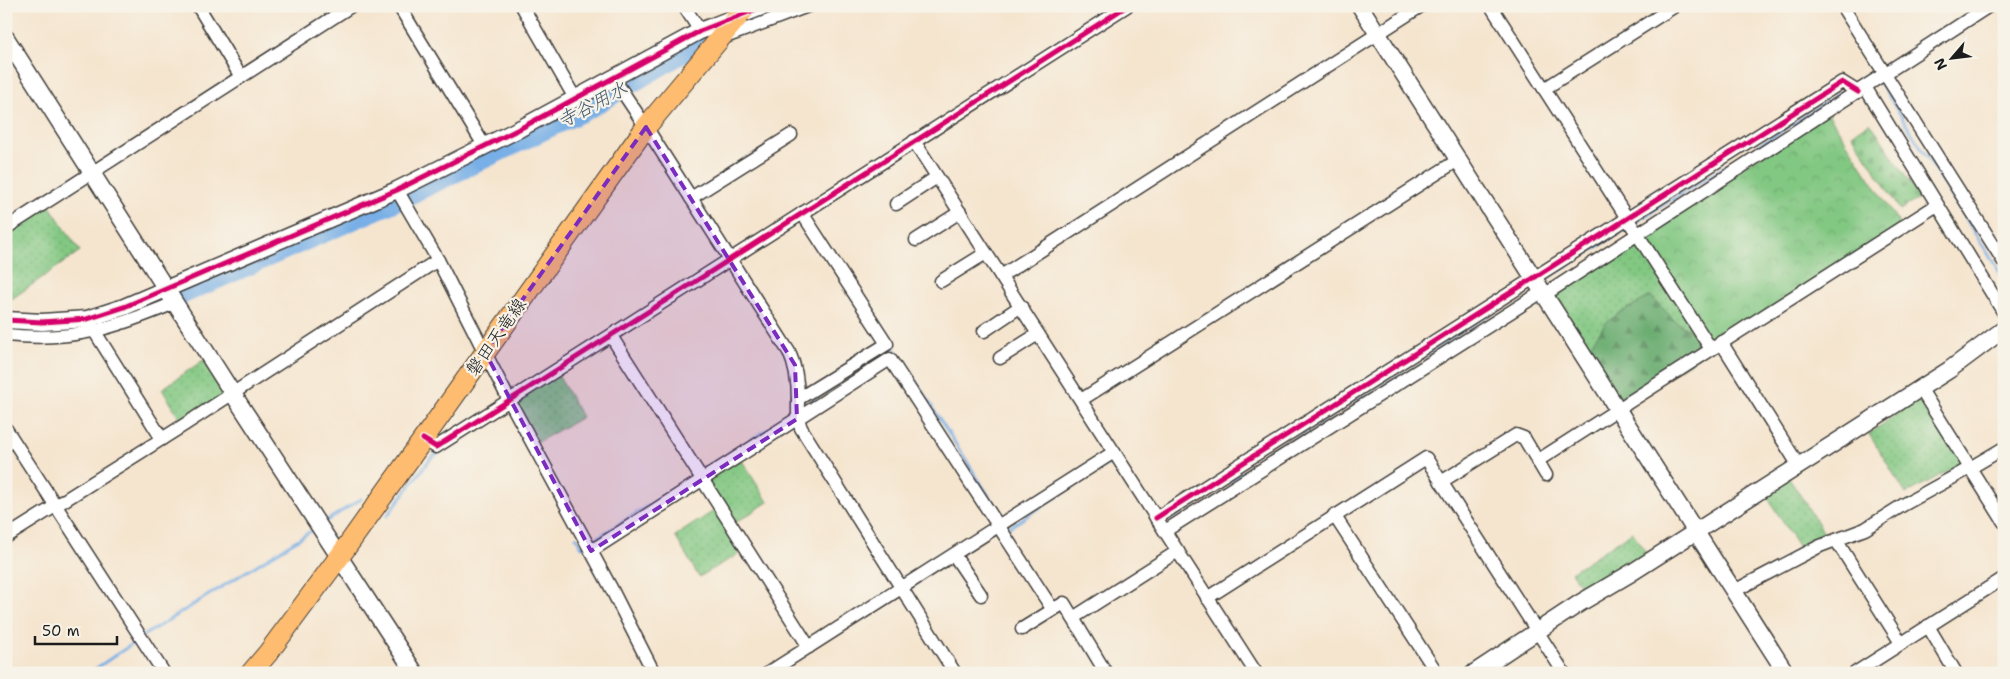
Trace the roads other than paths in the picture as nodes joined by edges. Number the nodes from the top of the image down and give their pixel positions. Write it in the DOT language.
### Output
graph roads {
  1 [pos="198,6"];
  2 [pos="351,6"];
  3 [pos="399,6"];
  4 [pos="522,6"];
  5 [pos="684,6"];
  6 [pos="764,6"];
  7 [pos="808,6"];
  8 [pos="1127,6"];
  9 [pos="1360,6"];
  10 [pos="1422,6"];
  11 [pos="1491,6"];
  12 [pos="1675,6"];
  13 [pos="1842,6"];
  14 [pos="1984,8"];
  15 [pos="743,11"];
  16 [pos="700,31"];
  17 [pos="1378,34"];
  18 [pos="6,38"];
  19 [pos="720,39"];
  20 [pos="1885,74"];
  21 [pos="241,77"];
  22 [pos="614,79"];
  23 [pos="1544,89"];
  24 [pos="1861,90"];
  25 [pos="576,100"];
  26 [pos="646,127"];
  27 [pos="791,135"];
  28 [pos="914,141"];
  29 [pos="484,147"];
  30 [pos="1458,160"];
  31 [pos="92,173"];
  32 [pos="937,177"];
  33 [pos="397,190"];
  34 [pos="691,198"];
  35 [pos="896,204"];
  36 [pos="1937,205"];
  37 [pos="960,212"];
  38 [pos="802,213"];
  39 [pos="1632,226"];
  40 [pos="6,228"];
  41 [pos="916,240"];
  42 [pos="986,253"];
  43 [pos="438,260"];
  44 [pos="730,260"];
  45 [pos="2004,262"];
  46 [pos="1000,276"];
  47 [pos="941,281"];
  48 [pos="166,288"];
  49 [pos="1540,288"];
  50 [pos="174,302"];
  51 [pos="1020,306"];
  52 [pos="2004,314"];
  53 [pos="6,320"];
  54 [pos="90,325"];
  55 [pos="2004,329"];
  56 [pos="984,331"];
  57 [pos="1038,334"];
  58 [pos="6,335"];
  59 [pos="611,336"];
  60 [pos="1716,346"];
  61 [pos="485,352"];
  62 [pos="1000,358"];
  63 [pos="1920,388"];
  64 [pos="233,394"];
  65 [pos="509,400"];
  66 [pos="798,400"];
  67 [pos="1081,400"];
  68 [pos="1617,409"];
  69 [pos="797,419"];
  70 [pos="6,429"];
  71 [pos="162,439"];
  72 [pos="423,439"];
  73 [pos="2004,448"];
  74 [pos="1114,452"];
  75 [pos="1538,461"];
  76 [pos="1799,466"];
  77 [pos="1970,468"];
  78 [pos="1546,475"];
  79 [pos="702,479"];
  80 [pos="1441,482"];
  81 [pos="56,505"];
  82 [pos="1334,515"];
  83 [pos="1156,518"];
  84 [pos="2004,522"];
  85 [pos="999,526"];
  86 [pos="1696,531"];
  87 [pos="1165,532"];
  88 [pos="6,537"];
  89 [pos="1836,540"];
  90 [pos="591,551"];
  91 [pos="1178,551"];
  92 [pos="954,555"];
  93 [pos="340,556"];
  94 [pos="2004,578"];
  95 [pos="901,588"];
  96 [pos="1734,591"];
  97 [pos="981,595"];
  98 [pos="1208,598"];
  99 [pos="1053,610"];
  100 [pos="1073,618"];
  101 [pos="1928,626"];
  102 [pos="1022,629"];
  103 [pos="1538,632"];
  104 [pos="1901,643"];
  105 [pos="809,647"];
  106 [pos="775,671"];
  107 [pos="164,673"];
  108 [pos="251,673"];
  109 [pos="415,673"];
  110 [pos="654,673"];
  111 [pos="955,673"];
  112 [pos="1106,673"];
  113 [pos="1256,673"];
  114 [pos="1437,673"];
  115 [pos="1474,673"];
  116 [pos="1564,673"];
  117 [pos="1786,673"];
  118 [pos="1855,673"];
  119 [pos="1956,673"];
  1 -- 21 [label="street"];
  2 -- 21 [label="street"];
  3 -- 29 [label="street"];
  4 -- 25 [label="street"];
  5 -- 16 [label="street"];
  6 -- 15 [label="street"];
  7 -- 19 [label="street"];
  8 -- 28 [label="street"];
  9 -- 17 [label="street"];
  10 -- 17 [label="street"];
  11 -- 23 [label="street"];
  12 -- 23 [label="street"];
  13 -- 20 [label="street"];
  14 -- 20 [label="street"];
  15 -- 16 [label="street"];
  15 -- 19 [label="main road, 磐田天竜線"];
  16 -- 22 [label="street"];
  17 -- 30 [label="street"];
  17 -- 46 [label="street"];
  18 -- 31 [label="street"];
  19 -- 26 [label="main road, 磐田天竜線"];
  20 -- 24 [label="street"];
  20 -- 45 [label="street"];
  21 -- 31 [label="street"];
  22 -- 25 [label="street"];
  22 -- 26 [label="street"];
  23 -- 39 [label="street"];
  24 -- 36 [label="street"];
  24 -- 39 [label="street"];
  24 -- 39 [label="street"];
  25 -- 29 [label="street"];
  26 -- 34 [label="street"];
  26 -- 61 [label="main road, 磐田天竜線"];
  27 -- 34 [label="street"];
  28 -- 32 [label="street"];
  28 -- 38 [label="street"];
  29 -- 33 [label="street"];
  30 -- 49 [label="street"];
  30 -- 67 [label="street"];
  31 -- 40 [label="street"];
  31 -- 48 [label="street"];
  32 -- 35 [label="street"];
  32 -- 37 [label="street"];
  33 -- 43 [label="street"];
  33 -- 48 [label="street"];
  34 -- 44 [label="street"];
  36 -- 52 [label="street"];
  36 -- 60 [label="street"];
  37 -- 41 [label="street"];
  37 -- 42 [label="street"];
  38 -- 44 [label="street"];
  38 -- 66 [label="street"];
  39 -- 49 [label="street"];
  39 -- 49 [label="street"];
  39 -- 60 [label="street"];
  42 -- 46 [label="street"];
  42 -- 47 [label="street"];
  43 -- 61 [label="street"];
  43 -- 64 [label="street"];
  44 -- 59 [label="street"];
  44 -- 66 [label="street"];
  46 -- 51 [label="street"];
  48 -- 50 [label="street"];
  48 -- 54 [label="street"];
  49 -- 68 [label="street"];
  49 -- 83 [label="street"];
  49 -- 87 [label="street"];
  50 -- 54 [label="street"];
  50 -- 64 [label="street"];
  51 -- 56 [label="street"];
  51 -- 57 [label="street"];
  53 -- 54 [label="street"];
  54 -- 58 [label="street"];
  54 -- 71 [label="street"];
  55 -- 63 [label="street"];
  57 -- 62 [label="street"];
  57 -- 67 [label="street"];
  59 -- 65 [label="street"];
  59 -- 79 [label="street"];
  60 -- 68 [label="street"];
  60 -- 76 [label="street"];
  61 -- 65 [label="street"];
  61 -- 72 [label="main road, 磐田天竜線"];
  63 -- 76 [label="street"];
  63 -- 77 [label="street"];
  64 -- 71 [label="street"];
  64 -- 93 [label="street"];
  65 -- 72 [label="street"];
  65 -- 90 [label="street"];
  66 -- 69 [label="street"];
  67 -- 74 [label="street"];
  68 -- 75 [label="street"];
  68 -- 86 [label="street"];
  69 -- 79 [label="street"];
  69 -- 85 [label="street"];
  69 -- 95 [label="street"];
  70 -- 81 [label="street"];
  71 -- 81 [label="street"];
  72 -- 93 [label="main road, 磐田天竜線"];
  73 -- 77 [label="street"];
  74 -- 83 [label="street"];
  74 -- 85 [label="street"];
  75 -- 78 [label="street"];
  75 -- 80 [label="street"];
  76 -- 86 [label="street"];
  77 -- 84 [label="street"];
  77 -- 89 [label="street"];
  79 -- 90 [label="street"];
  79 -- 105 [label="street"];
  80 -- 82 [label="street"];
  80 -- 103 [label="street"];
  81 -- 88 [label="street"];
  81 -- 107 [label="street"];
  82 -- 98 [label="street"];
  82 -- 114 [label="street"];
  83 -- 87 [label="street"];
  85 -- 92 [label="street"];
  85 -- 99 [label="street"];
  86 -- 96 [label="street"];
  86 -- 103 [label="street"];
  87 -- 91 [label="street"];
  89 -- 96 [label="street"];
  89 -- 104 [label="street"];
  90 -- 110 [label="street"];
  91 -- 98 [label="street"];
  91 -- 100 [label="street"];
  92 -- 95 [label="street"];
  92 -- 97 [label="street"];
  93 -- 108 [label="main road, 磐田天竜線"];
  93 -- 109 [label="street"];
  94 -- 101 [label="street"];
  95 -- 105 [label="street"];
  95 -- 111 [label="street"];
  96 -- 117 [label="street"];
  98 -- 113 [label="street"];
  99 -- 100 [label="street"];
  99 -- 102 [label="street"];
  100 -- 112 [label="street"];
  101 -- 104 [label="street"];
  101 -- 119 [label="street"];
  103 -- 115 [label="street"];
  103 -- 116 [label="street"];
  104 -- 118 [label="street"];
  105 -- 106 [label="street"];
}
